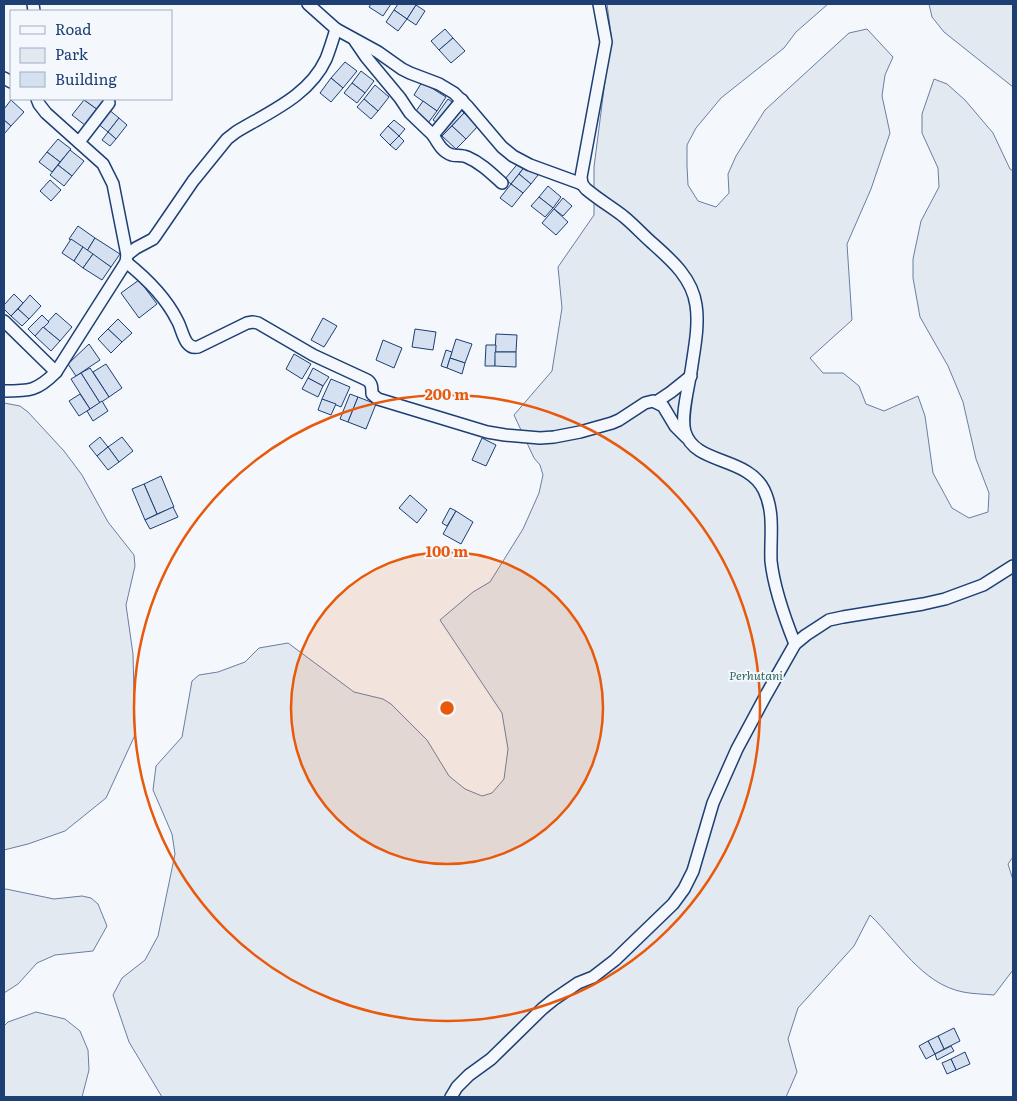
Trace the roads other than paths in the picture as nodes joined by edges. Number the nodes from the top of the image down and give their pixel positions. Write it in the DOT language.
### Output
graph roads {
  1 [pos="308,4"];
  2 [pos="599,4"];
  3 [pos="336,29"];
  4 [pos="354,39"];
  5 [pos="37,100"];
  6 [pos="462,100"];
  7 [pos="109,103"];
  8 [pos="433,135"];
  9 [pos="79,142"];
  10 [pos="502,183"];
  11 [pos="582,184"];
  12 [pos="127,259"];
  13 [pos="4,321"];
  14 [pos="56,372"];
  15 [pos="691,376"];
  16 [pos="4,390"];
  17 [pos="656,402"];
  18 [pos="687,438"];
  19 [pos="1013,566"];
  20 [pos="795,644"];
  21 [pos="451,1097"];
  1 -- 3 [label="street"];
  2 -- 11 [label="street"];
  3 -- 4 [label="street"];
  3 -- 12 [label="street"];
  4 -- 6 [label="street"];
  4 -- 8 [label="street"];
  5 -- 9 [label="street"];
  6 -- 8 [label="street"];
  6 -- 11 [label="street"];
  7 -- 9 [label="street"];
  8 -- 10 [label="street"];
  9 -- 12 [label="street"];
  11 -- 15 [label="street"];
  12 -- 14 [label="street"];
  12 -- 17 [label="street"];
  13 -- 14 [label="street"];
  14 -- 16 [label="street"];
  15 -- 17 [label="street"];
  15 -- 18 [label="street"];
  17 -- 18 [label="street"];
  18 -- 20 [label="street"];
  19 -- 20 [label="street"];
  20 -- 21 [label="street"];
}
